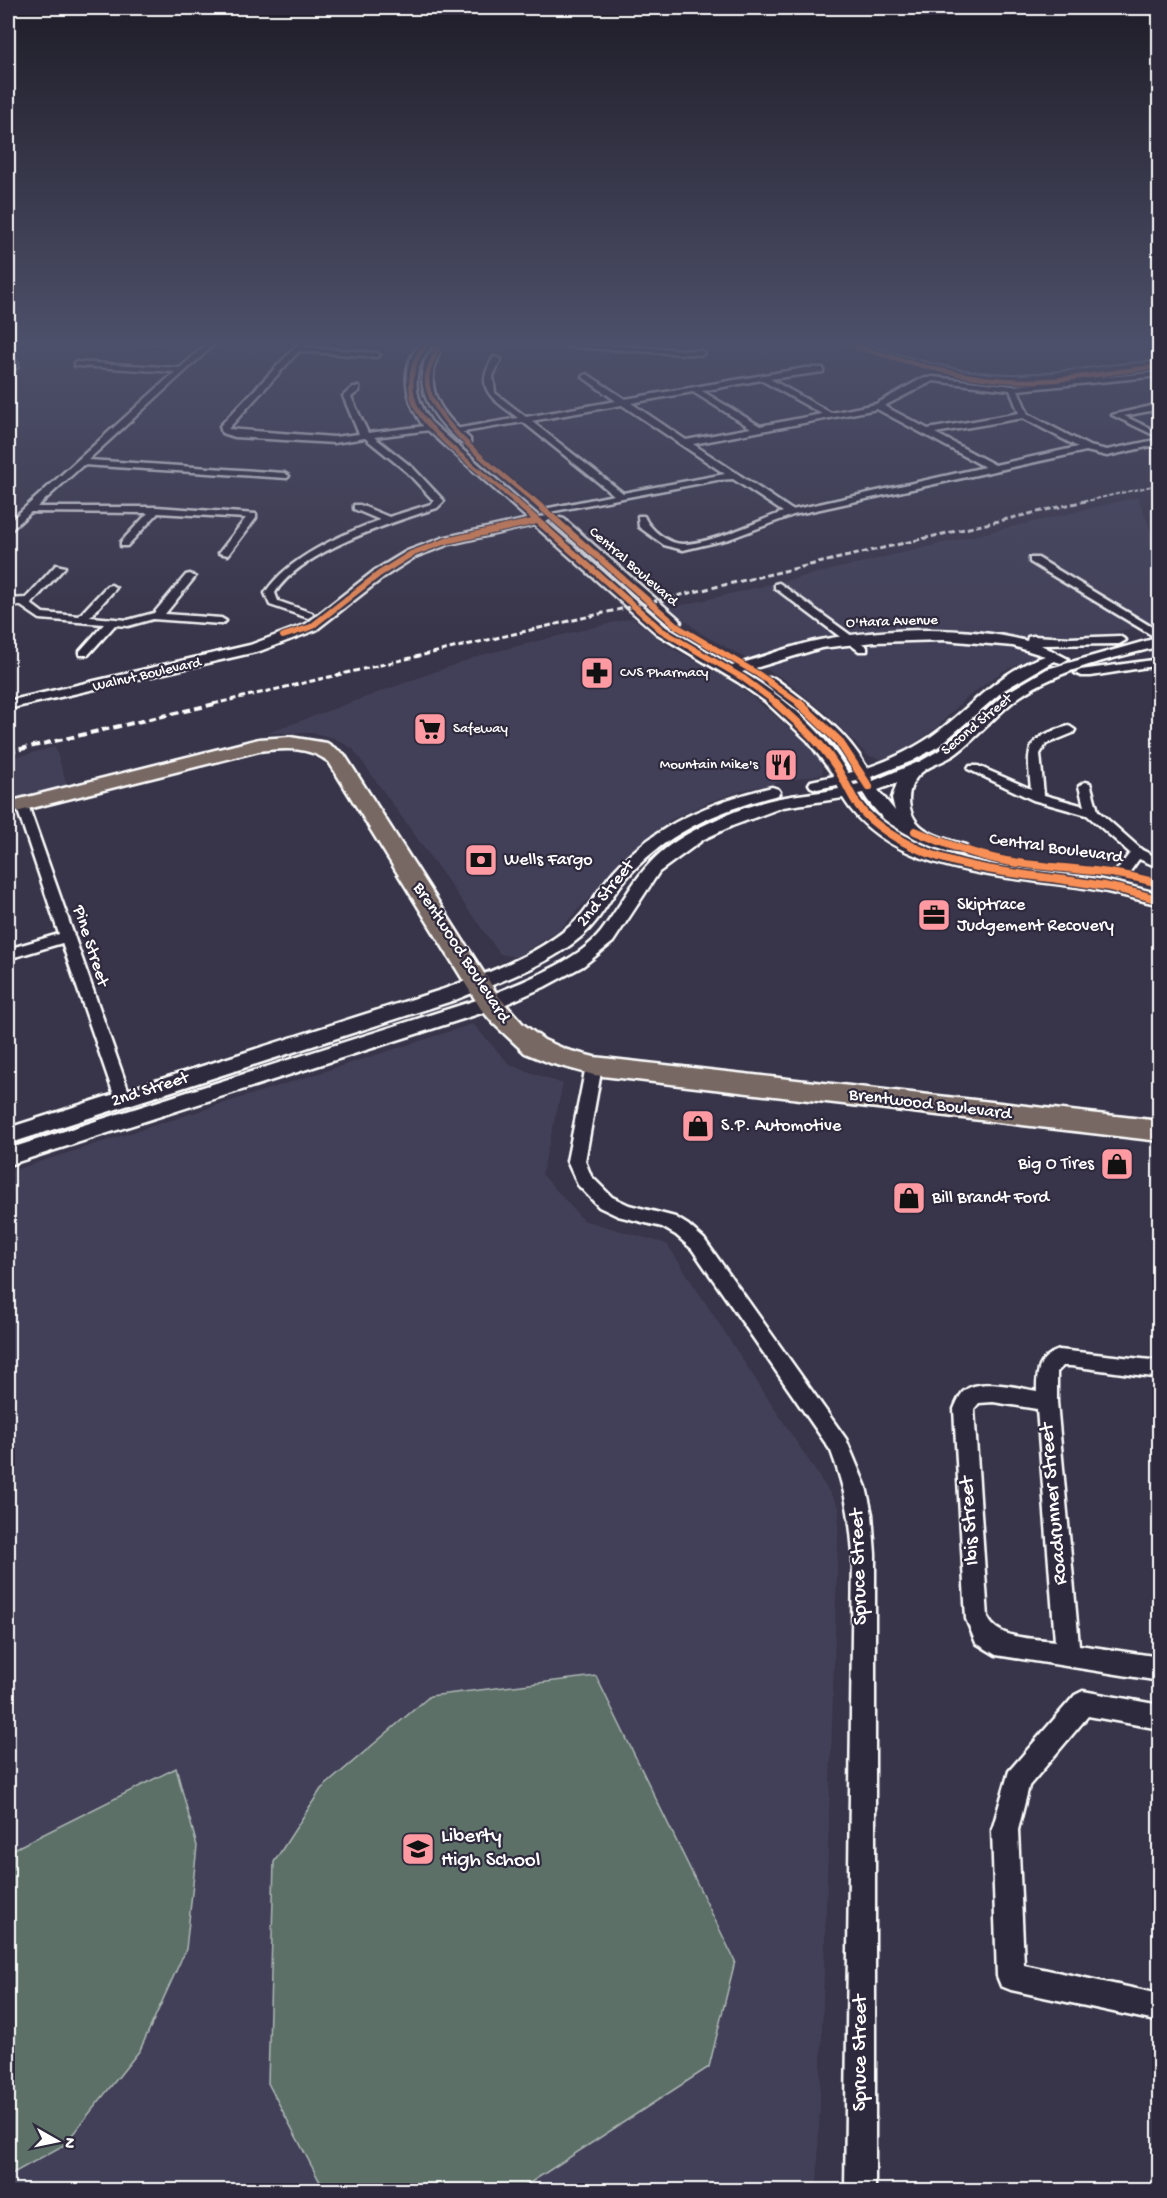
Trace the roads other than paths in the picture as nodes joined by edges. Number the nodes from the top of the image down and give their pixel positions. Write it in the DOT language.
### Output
graph roads {
  1 [pos="100,444"];
  2 [pos="377,444"];
  3 [pos="451,444"];
  4 [pos="467,444"];
  5 [pos="554,444"];
  6 [pos="687,444"];
  7 [pos="948,444"];
  8 [pos="1078,444"];
  9 [pos="1140,444"];
  10 [pos="1086,448"];
  11 [pos="80,462"];
  12 [pos="993,468"];
  13 [pos="284,476"];
  14 [pos="735,476"];
  15 [pos="621,496"];
  16 [pos="357,507"];
  17 [pos="29,508"];
  18 [pos="156,510"];
  19 [pos="790,513"];
  20 [pos="542,516"];
  21 [pos="641,518"];
  22 [pos="387,520"];
  23 [pos="8,528"];
  24 [pos="124,544"];
  25 [pos="224,553"];
  26 [pos="1034,560"];
  27 [pos="60,567"];
  28 [pos="190,577"];
  29 [pos="779,586"];
  30 [pos="111,588"];
  31 [pos="8,602"];
  32 [pos="24,603"];
  33 [pos="308,615"];
  34 [pos="157,616"];
  35 [pos="82,619"];
  36 [pos="221,621"];
  37 [pos="112,622"];
  38 [pos="128,623"];
  39 [pos="165,628"];
  40 [pos="1157,635"];
  41 [pos="283,636"];
  42 [pos="851,639"];
  43 [pos="1005,640"];
  44 [pos="1119,640"];
  45 [pos="863,649"];
  46 [pos="84,653"];
  47 [pos="1160,662"];
  48 [pos="1063,664"];
  49 [pos="743,673"];
  50 [pos="8,705"];
  51 [pos="1069,730"];
  52 [pos="916,769"];
  53 [pos="974,769"];
  54 [pos="865,780"];
  55 [pos="846,785"];
  56 [pos="1085,786"];
  57 [pos="1038,797"];
  58 [pos="15,807"];
  59 [pos="1092,812"];
  60 [pos="915,831"];
  61 [pos="1137,853"];
  62 [pos="1160,864"];
  63 [pos="1121,874"];
  64 [pos="1160,884"];
  65 [pos="1160,900"];
  66 [pos="67,937"];
  67 [pos="8,954"];
  68 [pos="484,994"];
  69 [pos="594,1066"];
  70 [pos="123,1098"];
  71 [pos="1160,1131"];
  72 [pos="13,1136"];
  73 [pos="8,1157"];
  74 [pos="1160,1370"];
  75 [pos="1047,1402"];
  76 [pos="1068,1655"];
  77 [pos="1160,1669"];
  78 [pos="1160,1717"];
  79 [pos="1160,2008"];
  80 [pos="860,2190"];
  1 -- 11 [label="street"];
  2 -- 22 [label="street"];
  3 -- 20 [label="street, Central Boulevard"];
  4 -- 20 [label="street, Central Boulevard"];
  5 -- 15 [label="street"];
  6 -- 14 [label="street"];
  7 -- 12 [label="street"];
  8 -- 10 [label="street"];
  9 -- 10 [label="street"];
  10 -- 12 [label="street"];
  11 -- 13 [label="street"];
  11 -- 17 [label="street"];
  12 -- 19 [label="street"];
  14 -- 15 [label="street, Walnut Boulevard"];
  14 -- 19 [label="street"];
  14 -- 20 [label="street, Walnut Boulevard"];
  15 -- 20 [label="street, Walnut Boulevard"];
  16 -- 22 [label="street"];
  17 -- 18 [label="street"];
  17 -- 23 [label="street"];
  18 -- 24 [label="street"];
  18 -- 25 [label="street"];
  19 -- 21 [label="street"];
  20 -- 33 [label="street, Walnut Boulevard"];
  20 -- 41 [label="street, Walnut Boulevard"];
  20 -- 49 [label="street, Central Boulevard"];
  22 -- 33 [label="street"];
  26 -- 40 [label="street"];
  27 -- 32 [label="street"];
  28 -- 34 [label="street"];
  29 -- 42 [label="street"];
  30 -- 35 [label="street"];
  31 -- 32 [label="street"];
  32 -- 35 [label="street"];
  33 -- 41 [label="street, Walnut Boulevard"];
  34 -- 36 [label="street"];
  34 -- 38 [label="street"];
  35 -- 37 [label="street"];
  37 -- 38 [label="street"];
  37 -- 46 [label="street"];
  38 -- 39 [label="street"];
  40 -- 44 [label="street"];
  40 -- 48 [label="street"];
  41 -- 50 [label="street, Walnut Boulevard"];
  42 -- 43 [label="street, O'Hara Avenue"];
  42 -- 45 [label="street"];
  42 -- 49 [label="street, O'Hara Avenue"];
  43 -- 44 [label="street"];
  43 -- 48 [label="street, O'Hara Avenue"];
  44 -- 48 [label="street"];
  45 -- 48 [label="street, O'Hara Avenue"];
  45 -- 49 [label="street, O'Hara Avenue"];
  47 -- 48 [label="street"];
  48 -- 52 [label="street, Second Street"];
  48 -- 54 [label="street, 2nd Street"];
  49 -- 54 [label="street, Central Boulevard"];
  49 -- 55 [label="street, Central Boulevard"];
  51 -- 57 [label="street"];
  52 -- 54 [label="street, Second Street"];
  52 -- 60 [label="street"];
  53 -- 57 [label="street"];
  54 -- 55 [label="street, 2nd Street"];
  54 -- 60 [label="street, Central Boulevard"];
  55 -- 65 [label="street, Central Boulevard"];
  55 -- 68 [label="street, 2nd Street"];
  55 -- 68 [label="street, 2nd Street"];
  56 -- 59 [label="street"];
  57 -- 59 [label="street"];
  58 -- 66 [label="street, Pine Street"];
  58 -- 68 [label="main road, Brentwood Boulevard"];
  59 -- 61 [label="street"];
  60 -- 63 [label="street, Central Boulevard"];
  61 -- 62 [label="street"];
  61 -- 63 [label="street"];
  63 -- 64 [label="street, Central Boulevard"];
  66 -- 67 [label="street"];
  66 -- 70 [label="street, Pine Street"];
  68 -- 69 [label="main road, Brentwood Boulevard"];
  68 -- 70 [label="street, 2nd Street"];
  68 -- 73 [label="street, 2nd Street"];
  69 -- 71 [label="main road, Brentwood Boulevard"];
  69 -- 80 [label="street, Spruce Street"];
  70 -- 72 [label="street, 2nd Street"];
  74 -- 75 [label="street, Roadrunner Street"];
  75 -- 76 [label="street, Roadrunner Street"];
  75 -- 76 [label="street, Ibis Street"];
  76 -- 77 [label="street"];
  78 -- 79 [label="street"];
}
